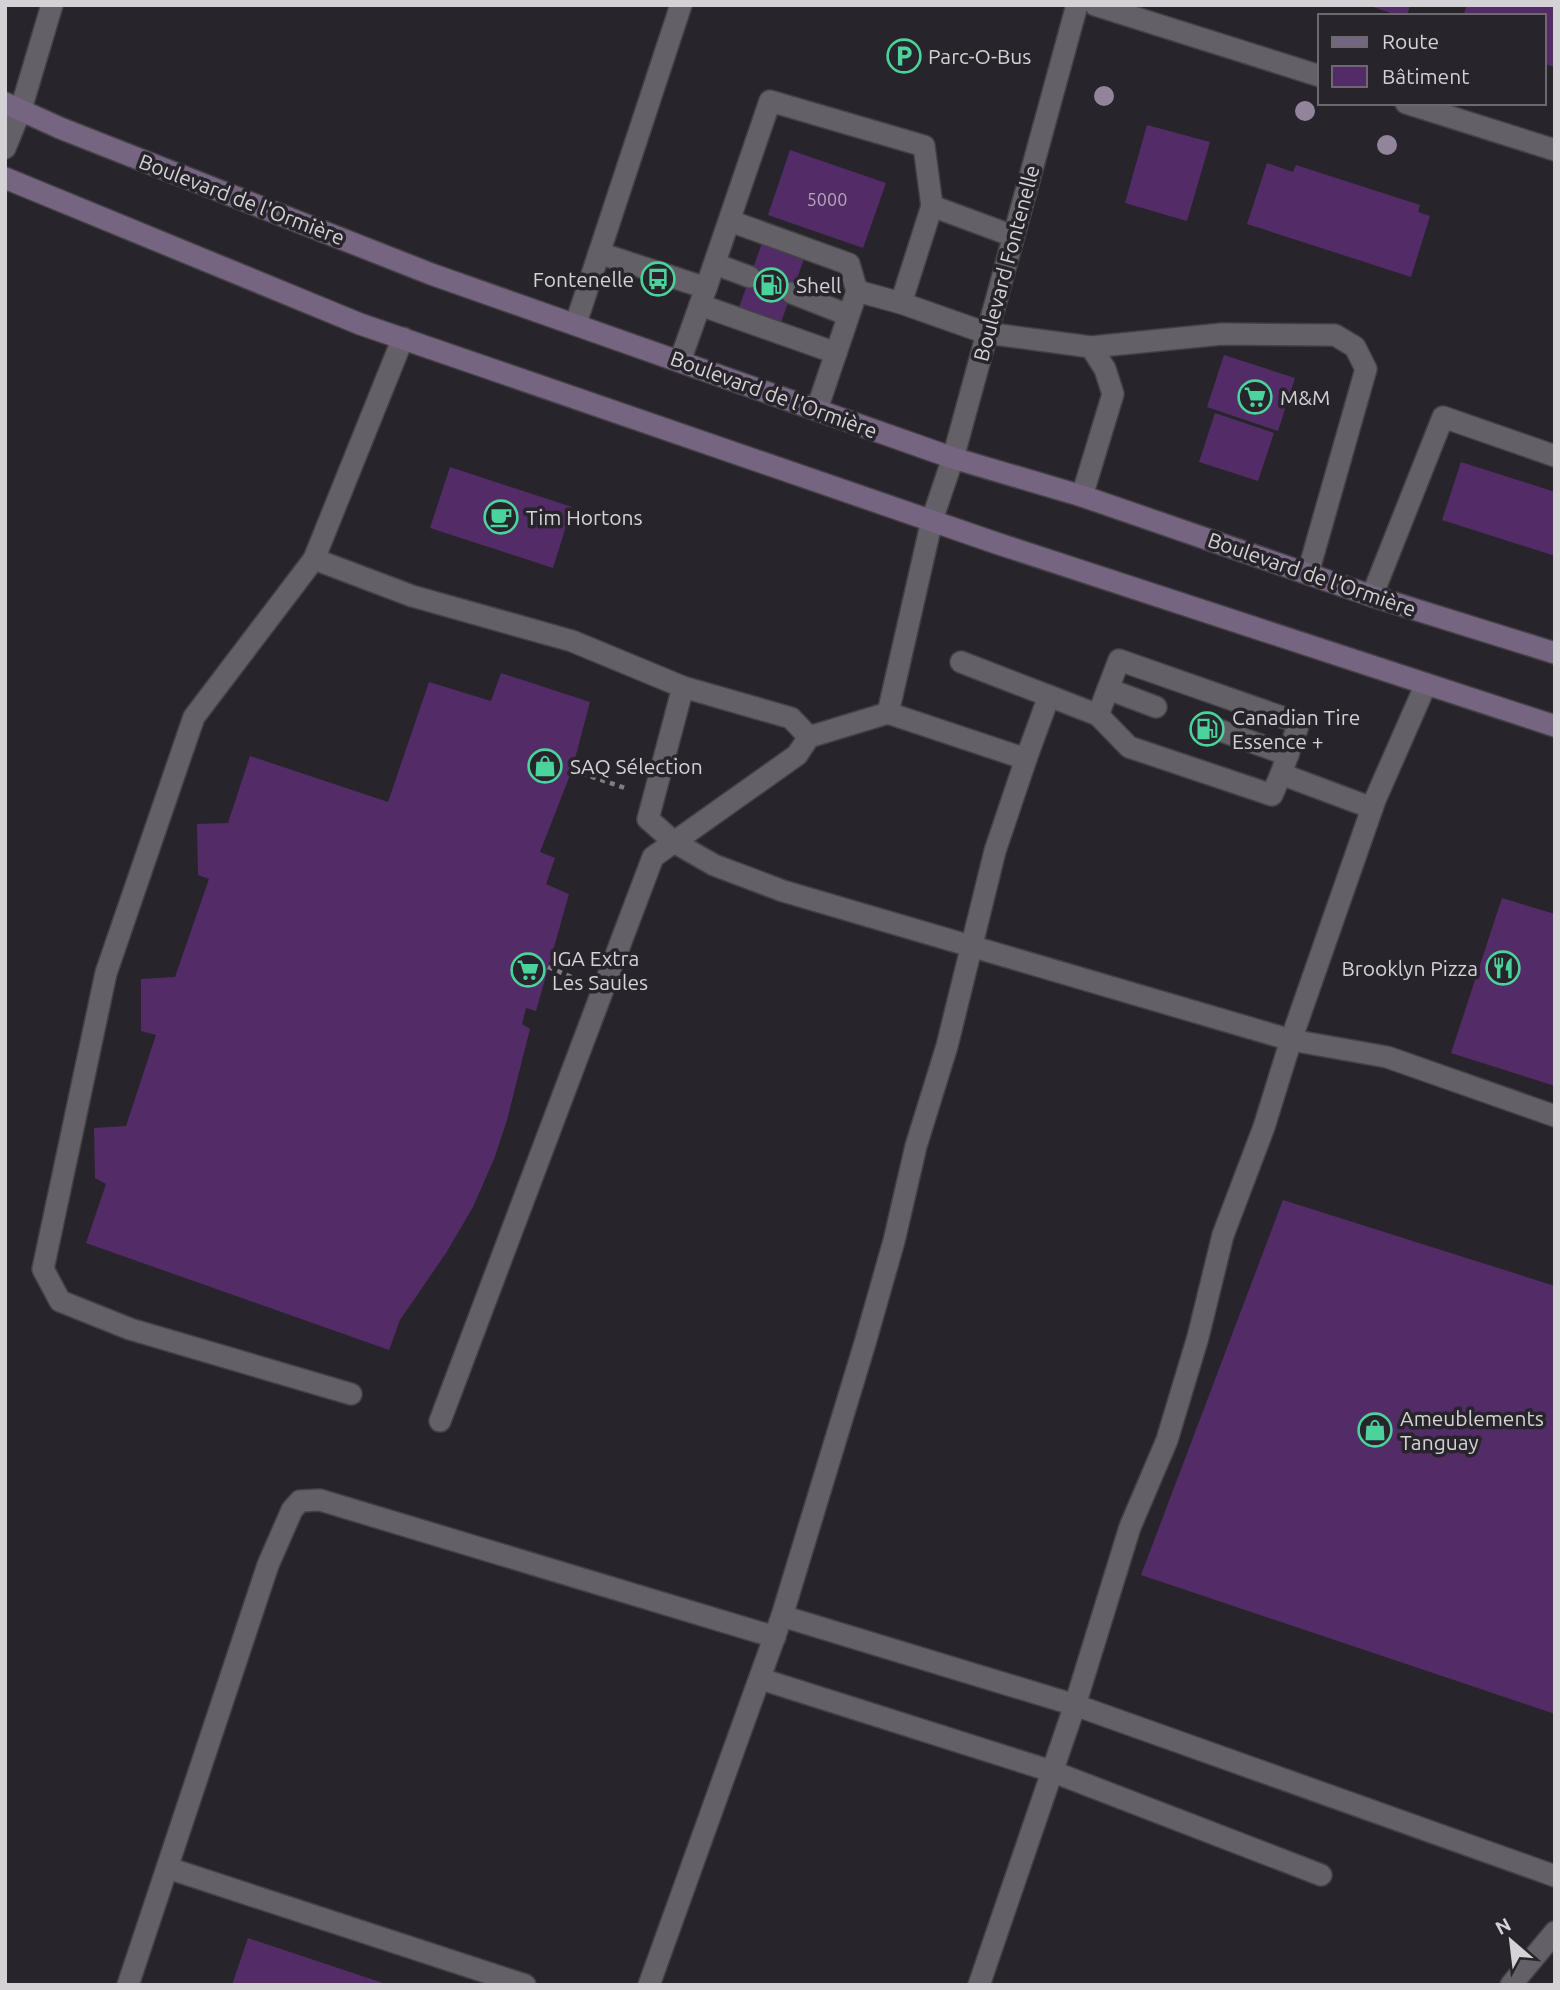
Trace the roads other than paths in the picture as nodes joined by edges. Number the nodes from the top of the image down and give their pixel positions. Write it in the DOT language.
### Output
graph roads {
  1 [pos="52,5"];
  2 [pos="681,5"];
  3 [pos="1077,5"];
  4 [pos="1095,5"];
  5 [pos="1318,75"];
  6 [pos="1412,105"];
  7 [pos="13,106"];
  8 [pos="5,148"];
  9 [pos="1555,150"];
  10 [pos="5,178"];
  11 [pos="932,206"];
  12 [pos="730,221"];
  13 [pos="1013,236"];
  14 [pos="599,253"];
  15 [pos="715,264"];
  16 [pos="750,277"];
  17 [pos="857,291"];
  18 [pos="792,293"];
  19 [pos="703,297"];
  20 [pos="901,303"];
  21 [pos="848,315"];
  22 [pos="576,323"];
  23 [pos="986,333"];
  24 [pos="403,338"];
  25 [pos="1091,347"];
  26 [pos="836,353"];
  27 [pos="680,361"];
  28 [pos="817,410"];
  29 [pos="1555,456"];
  30 [pos="953,458"];
  31 [pos="1082,496"];
  32 [pos="932,520"];
  33 [pos="314,559"];
  34 [pos="1308,573"];
  35 [pos="1372,596"];
  36 [pos="1555,653"];
  37 [pos="961,662"];
  38 [pos="1426,684"];
  39 [pos="682,687"];
  40 [pos="1108,689"];
  41 [pos="1049,696"];
  42 [pos="1156,707"];
  43 [pos="888,713"];
  44 [pos="1098,715"];
  45 [pos="1205,725"];
  46 [pos="1555,726"];
  47 [pos="808,737"];
  48 [pos="1026,759"];
  49 [pos="1284,764"];
  50 [pos="1373,808"];
  51 [pos="674,842"];
  52 [pos="971,945"];
  53 [pos="1291,1040"];
  54 [pos="1555,1116"];
  55 [pos="351,1394"];
  56 [pos="440,1421"];
  57 [pos="782,1616"];
  58 [pos="775,1637"];
  59 [pos="761,1679"];
  60 [pos="1075,1705"];
  61 [pos="1051,1771"];
  62 [pos="168,1868"];
  63 [pos="1321,1875"];
  64 [pos="1555,1876"];
  65 [pos="1555,1932"];
  66 [pos="128,1985"];
  67 [pos="525,1985"];
  68 [pos="649,1985"];
  69 [pos="979,1985"];
  70 [pos="1511,1985"];
  1 -- 7 [label="street"];
  2 -- 14 [label="street"];
  3 -- 13 [label="street, Boulevard Fontenelle"];
  4 -- 5 [label="street"];
  6 -- 9 [label="street"];
  7 -- 8 [label="street"];
  7 -- 22 [label="main road, Boulevard de l'Ormière"];
  10 -- 24 [label="main road"];
  11 -- 12 [label="street"];
  11 -- 13 [label="street"];
  11 -- 20 [label="street"];
  12 -- 15 [label="street"];
  12 -- 17 [label="street"];
  13 -- 23 [label="street, Boulevard Fontenelle"];
  14 -- 19 [label="street"];
  14 -- 22 [label="street"];
  15 -- 16 [label="street"];
  15 -- 19 [label="street"];
  17 -- 20 [label="street"];
  17 -- 21 [label="street"];
  18 -- 21 [label="street"];
  19 -- 26 [label="street"];
  19 -- 27 [label="street"];
  20 -- 23 [label="street"];
  21 -- 26 [label="street"];
  22 -- 27 [label="main road, Boulevard de l'Ormière"];
  23 -- 25 [label="street"];
  23 -- 30 [label="street, Boulevard Fontenelle"];
  24 -- 32 [label="main road"];
  24 -- 33 [label="street"];
  25 -- 31 [label="street"];
  25 -- 34 [label="street"];
  26 -- 28 [label="street"];
  27 -- 28 [label="main road, Boulevard de l'Ormière"];
  28 -- 30 [label="main road, Boulevard de l'Ormière"];
  29 -- 35 [label="street"];
  30 -- 31 [label="main road, Boulevard de l'Ormière"];
  30 -- 32 [label="street, Boulevard Fontenelle"];
  31 -- 34 [label="main road, Boulevard de l'Ormière"];
  32 -- 38 [label="main road"];
  32 -- 43 [label="street, Boulevard Fontenelle"];
  33 -- 39 [label="street"];
  33 -- 55 [label="street"];
  34 -- 35 [label="main road, Boulevard de l'Ormière"];
  35 -- 36 [label="main road, Boulevard de l'Ormière"];
  37 -- 41 [label="street"];
  38 -- 46 [label="main road"];
  38 -- 50 [label="street"];
  39 -- 47 [label="street"];
  39 -- 51 [label="street"];
  40 -- 42 [label="street"];
  40 -- 44 [label="street"];
  40 -- 49 [label="street"];
  41 -- 44 [label="street"];
  41 -- 48 [label="street"];
  43 -- 47 [label="street"];
  43 -- 48 [label="street"];
  44 -- 49 [label="street"];
  45 -- 49 [label="street"];
  47 -- 51 [label="street"];
  48 -- 52 [label="street"];
  49 -- 50 [label="street"];
  50 -- 53 [label="street"];
  51 -- 52 [label="street"];
  51 -- 56 [label="street"];
  52 -- 53 [label="street"];
  52 -- 57 [label="street"];
  53 -- 54 [label="street"];
  53 -- 60 [label="street"];
  57 -- 58 [label="street"];
  57 -- 60 [label="street"];
  58 -- 59 [label="street"];
  58 -- 62 [label="street"];
  59 -- 61 [label="street"];
  59 -- 68 [label="street"];
  60 -- 61 [label="street"];
  60 -- 64 [label="street"];
  61 -- 63 [label="street"];
  61 -- 69 [label="street"];
  62 -- 66 [label="street"];
  62 -- 67 [label="street"];
  65 -- 70 [label="street"];
}
